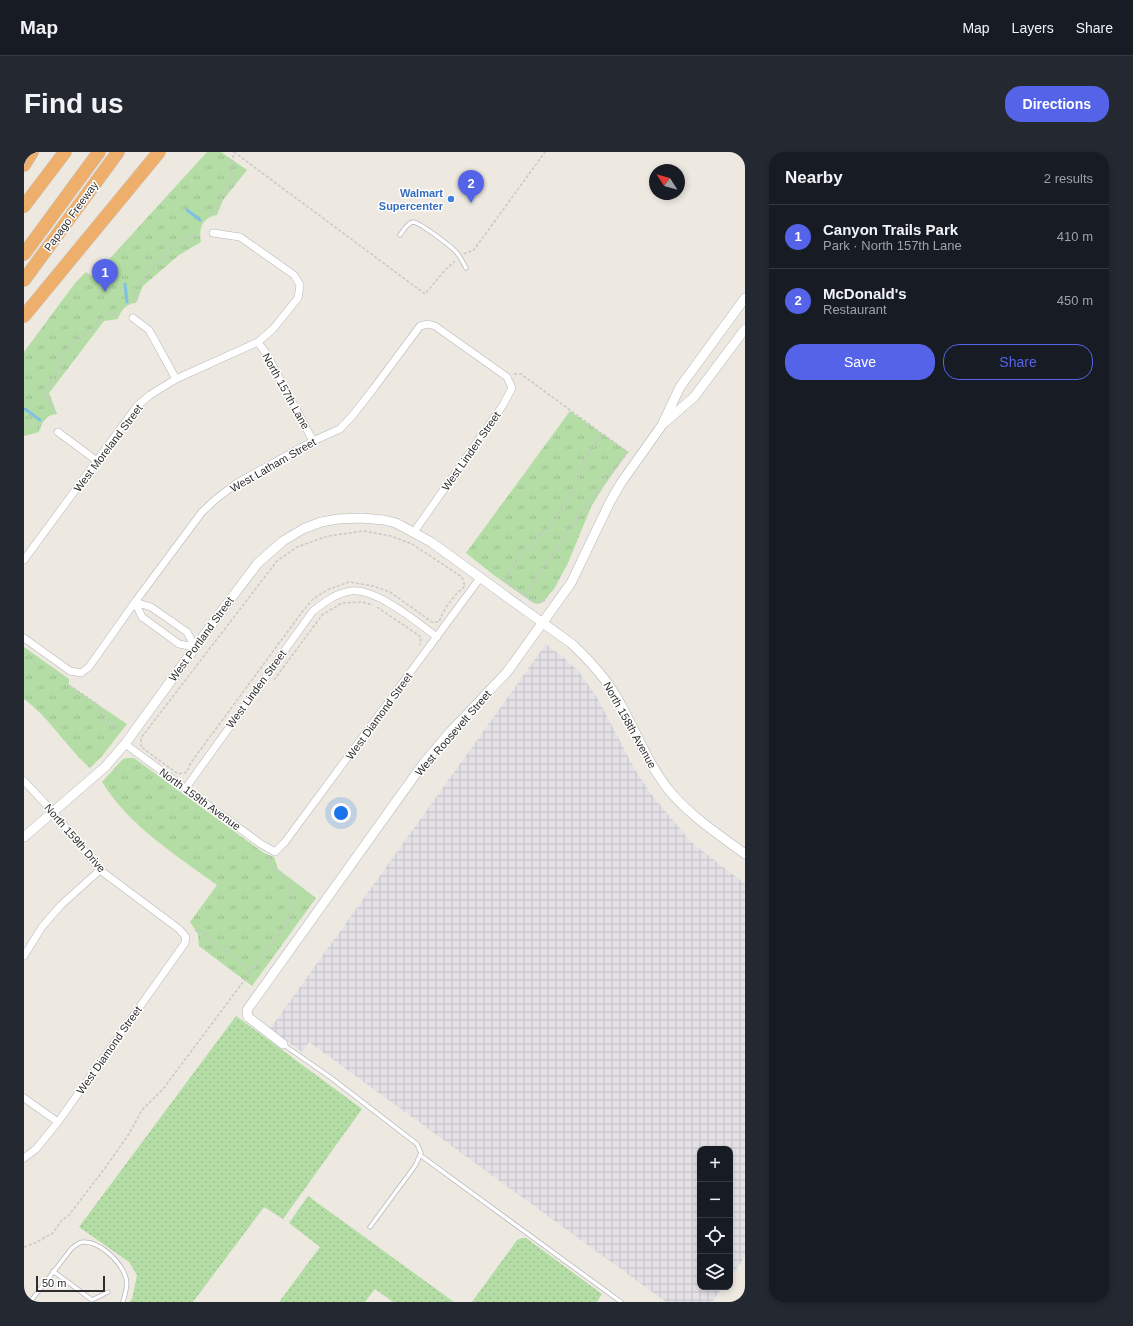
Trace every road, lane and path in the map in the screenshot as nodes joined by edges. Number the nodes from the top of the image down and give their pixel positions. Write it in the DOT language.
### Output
graph roads {
  1 [pos="32,152"];
  2 [pos="65,152"];
  3 [pos="99,152"];
  4 [pos="118,152"];
  5 [pos="159,152"];
  6 [pos="234,152"];
  7 [pos="24,165"];
  8 [pos="24,206"];
  9 [pos="209,216"];
  10 [pos="213,234"];
  11 [pos="198,235"];
  12 [pos="400,235"];
  13 [pos="24,254"];
  14 [pos="466,268"];
  15 [pos="24,280"];
  16 [pos="745,298"];
  17 [pos="137,301"];
  18 [pos="117,314"];
  19 [pos="24,316"];
  20 [pos="132,318"];
  21 [pos="745,329"];
  22 [pos="258,342"];
  23 [pos="514,374"];
  24 [pos="176,379"];
  25 [pos="512,388"];
  26 [pos="56,414"];
  27 [pos="39,424"];
  28 [pos="662,425"];
  29 [pos="24,426"];
  30 [pos="598,431"];
  31 [pos="58,432"];
  32 [pos="313,441"];
  33 [pos="97,461"];
  34 [pos="414,532"];
  35 [pos="24,560"];
  36 [pos="480,578"];
  37 [pos="524,595"];
  38 [pos="547,597"];
  39 [pos="135,602"];
  40 [pos="542,622"];
  41 [pos="437,637"];
  42 [pos="24,638"];
  43 [pos="196,647"];
  44 [pos="420,647"];
  45 [pos="69,685"];
  46 [pos="271,685"];
  47 [pos="120,730"];
  48 [pos="125,744"];
  49 [pos="24,781"];
  50 [pos="185,788"];
  51 [pos="53,812"];
  52 [pos="24,837"];
  53 [pos="275,852"];
  54 [pos="745,854"];
  55 [pos="268,857"];
  56 [pos="100,870"];
  57 [pos="195,931"];
  58 [pos="186,937"];
  59 [pos="24,956"];
  60 [pos="251,971"];
  61 [pos="283,1044"];
  62 [pos="24,1098"];
  63 [pos="58,1122"];
  64 [pos="420,1155"];
  65 [pos="24,1158"];
  66 [pos="370,1227"];
  67 [pos="24,1247"];
  68 [pos="54,1271"];
  69 [pos="108,1292"];
  70 [pos="30,1302"];
  71 [pos="123,1302"];
  72 [pos="621,1302"];
  1 -- 7 [label="highway"];
  2 -- 8 [label="highway"];
  3 -- 13 [label="highway"];
  4 -- 15 [label="highway, Papago Freeway"];
  5 -- 19 [label="highway"];
  6 -- 9 [label="path"];
  10 -- 22 [label="street, West Moreland Street"];
  11 -- 17 [label="path"];
  12 -- 14 [label="lane"];
  16 -- 28 [label="street, West Roosevelt Street"];
  18 -- 26 [label="path"];
  20 -- 24 [label="street"];
  21 -- 28 [label="street, West Roosevelt Street"];
  22 -- 24 [label="street, West Moreland Street"];
  22 -- 32 [label="street, North 157th Lane"];
  23 -- 30 [label="path"];
  24 -- 33 [label="street, West Moreland Street"];
  25 -- 32 [label="street, West Latham Street"];
  25 -- 34 [label="street, West Linden Street"];
  27 -- 29 [label="path"];
  28 -- 40 [label="street, West Roosevelt Street"];
  30 -- 37 [label="path"];
  30 -- 37 [label="path"];
  31 -- 33 [label="street"];
  32 -- 39 [label="street, West Latham Street"];
  33 -- 35 [label="street, West Moreland Street"];
  34 -- 36 [label="street, North 158th Avenue"];
  34 -- 43 [label="street, West Portland Street"];
  36 -- 40 [label="street, North 158th Avenue"];
  36 -- 41 [label="street, West Diamond Street"];
  37 -- 38 [label="path"];
  39 -- 42 [label="street, West Latham Street"];
  39 -- 43 [label="street"];
  39 -- 43 [label="street"];
  40 -- 54 [label="street, North 158th Avenue"];
  40 -- 61 [label="street, West Roosevelt Street"];
  41 -- 50 [label="street, West Linden Street"];
  41 -- 53 [label="street, West Diamond Street"];
  43 -- 48 [label="street, West Portland Street"];
  44 -- 46 [label="path"];
  45 -- 47 [label="path"];
  48 -- 50 [label="street, North 159th Avenue"];
  48 -- 51 [label="street, West Portland Street"];
  49 -- 51 [label="street, North 159th Drive"];
  50 -- 53 [label="street, North 159th Avenue"];
  51 -- 52 [label="street, West Portland Street"];
  51 -- 56 [label="street, North 159th Drive"];
  55 -- 60 [label="path"];
  56 -- 58 [label="street, North 159th Drive"];
  56 -- 59 [label="street"];
  57 -- 60 [label="path"];
  58 -- 63 [label="street, West Diamond Street"];
  60 -- 67 [label="path"];
  61 -- 64 [label="lane"];
  62 -- 63 [label="street"];
  63 -- 65 [label="street, West Diamond Street"];
  64 -- 66 [label="lane"];
  64 -- 72 [label="lane"];
  68 -- 69 [label="lane"];
  68 -- 70 [label="lane"];
  68 -- 71 [label="lane"];
}
